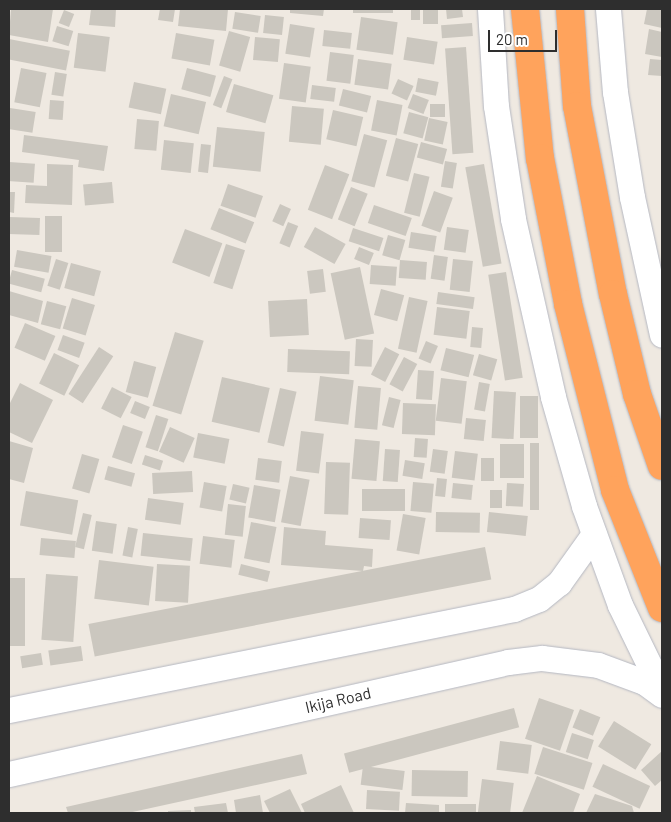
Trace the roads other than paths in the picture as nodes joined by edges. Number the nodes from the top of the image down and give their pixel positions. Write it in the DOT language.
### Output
graph roads {
  1 [pos="490,9"];
  2 [pos="525,9"];
  3 [pos="570,9"];
  4 [pos="608,9"];
  5 [pos="662,335"];
  6 [pos="662,466"];
  7 [pos="594,534"];
  8 [pos="662,608"];
  9 [pos="662,691"];
  10 [pos="662,695"];
  11 [pos="9,710"];
  12 [pos="9,774"];
  1 -- 7 [label="street"];
  2 -- 8 [label="highway"];
  3 -- 6 [label="highway"];
  4 -- 5 [label="street"];
  7 -- 9 [label="street"];
  7 -- 11 [label="street"];
  10 -- 12 [label="street, Ikija Road"];
}
